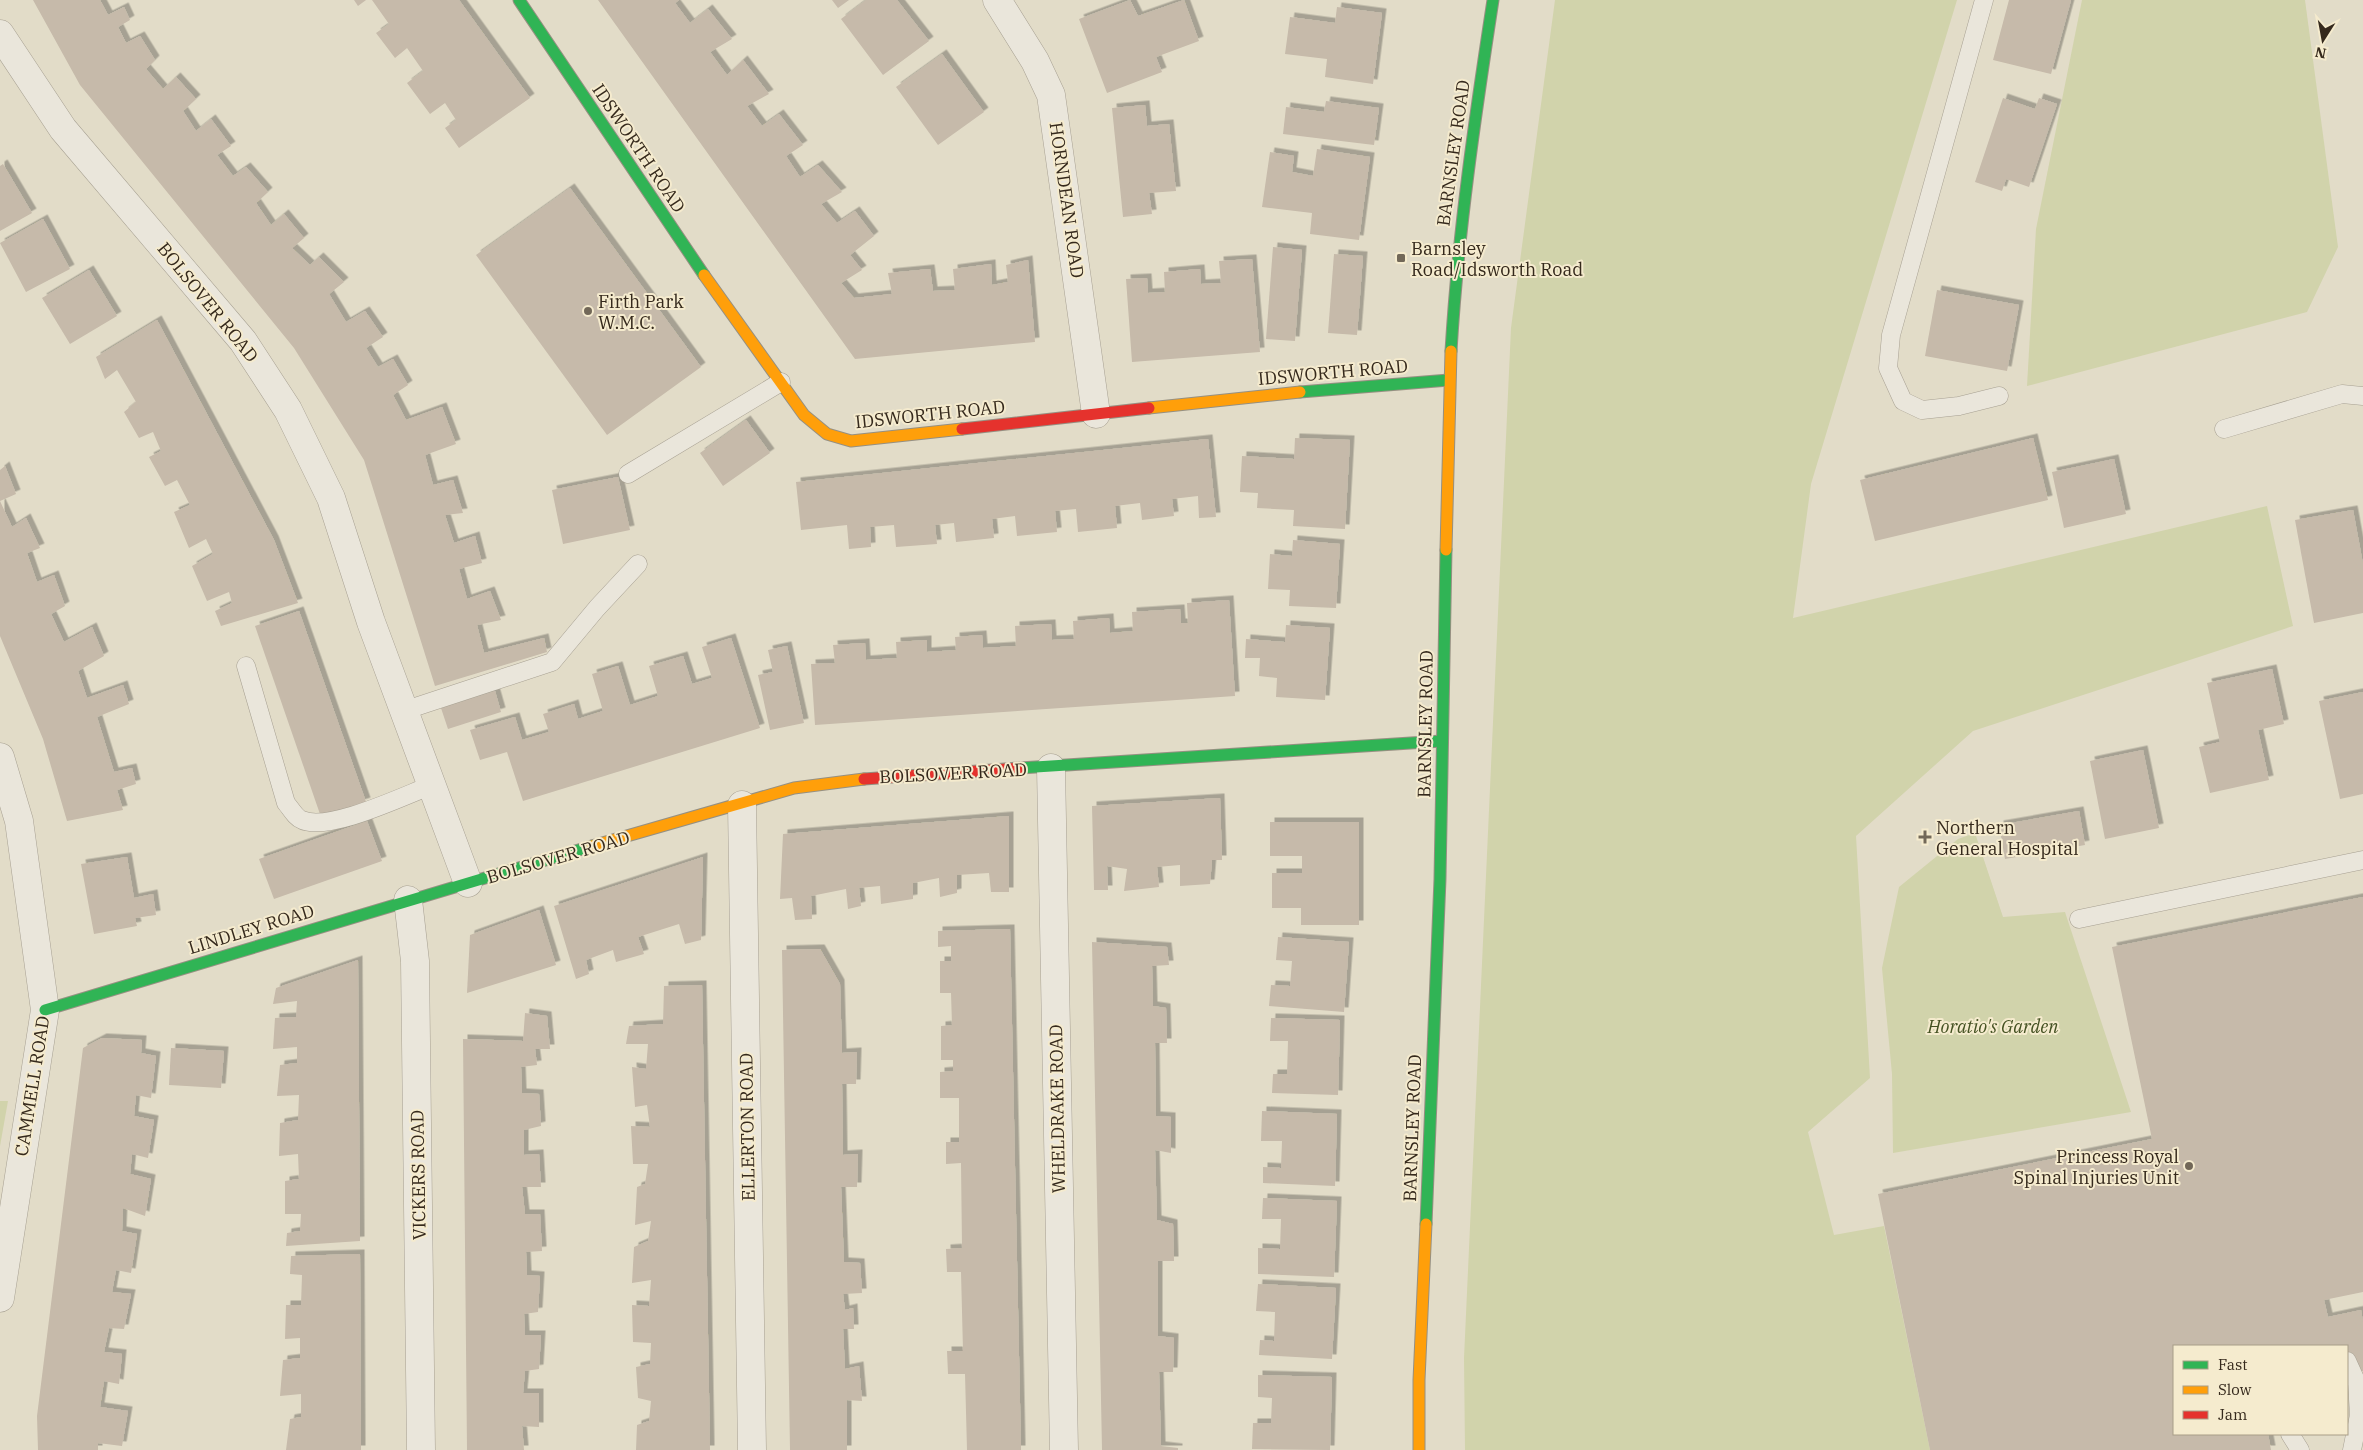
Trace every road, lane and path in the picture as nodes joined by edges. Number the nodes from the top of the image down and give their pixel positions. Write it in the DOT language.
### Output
graph roads {
  1 [pos="519,0"];
  2 [pos="997,0"];
  3 [pos="1493,0"];
  4 [pos="1984,0"];
  5 [pos="0,34"];
  6 [pos="1449,380"];
  7 [pos="781,382"];
  8 [pos="1999,396"];
  9 [pos="2363,396"];
  10 [pos="1096,414"];
  11 [pos="2224,429"];
  12 [pos="628,474"];
  13 [pos="638,564"];
  14 [pos="246,666"];
  15 [pos="404,711"];
  16 [pos="1442,740"];
  17 [pos="0,757"];
  18 [pos="1051,768"];
  19 [pos="432,785"];
  20 [pos="742,805"];
  21 [pos="2363,860"];
  22 [pos="468,883"];
  23 [pos="408,900"];
  24 [pos="2079,919"];
  25 [pos="45,1010"];
  26 [pos="0,1298"];
  27 [pos="2348,1363"];
  28 [pos="2291,1435"];
  29 [pos="421,1450"];
  30 [pos="752,1450"];
  31 [pos="1064,1450"];
  32 [pos="1419,1450"];
  33 [pos="2300,1450"];
  34 [pos="2352,1450"];
  1 -- 7 [label="street, IDSWORTH ROAD"];
  2 -- 10 [label="street, HORNDEAN ROAD"];
  3 -- 6 [label="street, BARNSLEY ROAD"];
  4 -- 8 [label="lane"];
  5 -- 15 [label="street, BOLSOVER ROAD"];
  6 -- 10 [label="street, IDSWORTH ROAD"];
  6 -- 16 [label="street, BARNSLEY ROAD"];
  7 -- 10 [label="street, IDSWORTH ROAD"];
  7 -- 12 [label="lane"];
  9 -- 11 [label="lane"];
  13 -- 15 [label="lane"];
  14 -- 19 [label="lane"];
  15 -- 19 [label="street, BOLSOVER ROAD"];
  16 -- 18 [label="street, BOLSOVER ROAD"];
  16 -- 32 [label="street, BARNSLEY ROAD"];
  17 -- 25 [label="street, CAMMELL ROAD"];
  18 -- 20 [label="street, BOLSOVER ROAD"];
  18 -- 31 [label="street, WHELDRAKE ROAD"];
  19 -- 22 [label="street, BOLSOVER ROAD"];
  20 -- 22 [label="street, BOLSOVER ROAD"];
  20 -- 30 [label="street, ELLERTON ROAD"];
  21 -- 24 [label="lane"];
  22 -- 23 [label="street, LINDLEY ROAD"];
  23 -- 25 [label="street, LINDLEY ROAD"];
  23 -- 29 [label="street, VICKERS ROAD"];
  25 -- 26 [label="street, CAMMELL ROAD"];
  27 -- 34 [label="lane"];
  28 -- 33 [label="lane"];
}
